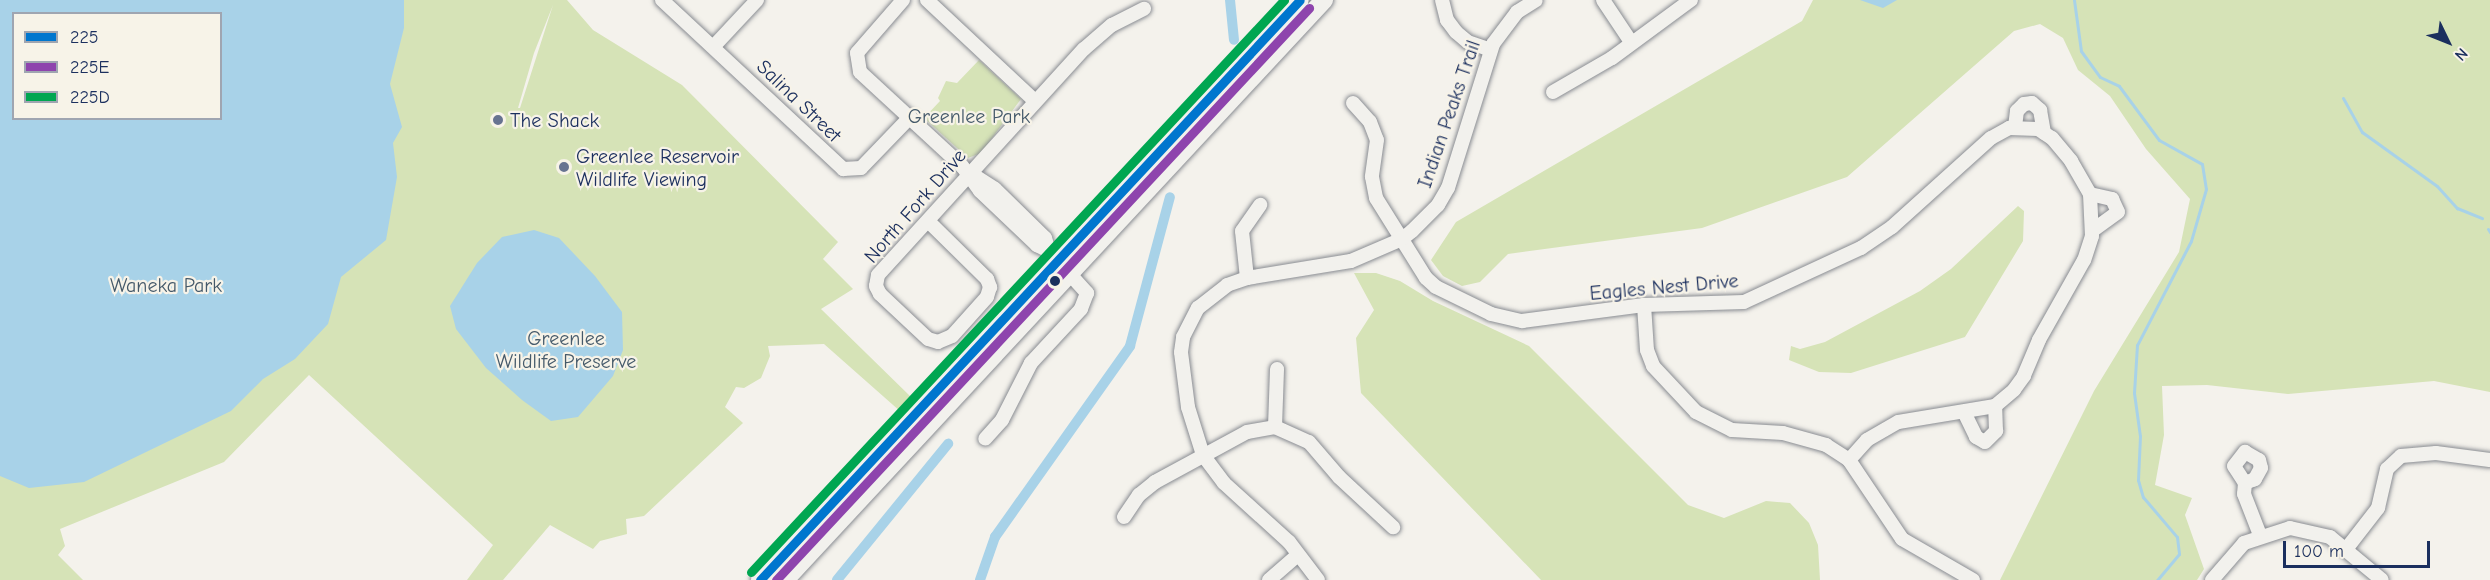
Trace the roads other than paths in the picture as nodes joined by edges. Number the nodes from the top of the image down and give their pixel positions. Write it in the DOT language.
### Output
graph roads {
  1 [pos="662,0"];
  2 [pos="757,0"];
  3 [pos="903,0"];
  4 [pos="927,0"];
  5 [pos="1300,0"];
  6 [pos="1324,0"];
  7 [pos="1442,0"];
  8 [pos="1536,0"];
  9 [pos="1604,0"];
  10 [pos="1691,0"];
  11 [pos="1144,9"];
  12 [pos="1631,42"];
  13 [pos="714,46"];
  14 [pos="1491,50"];
  15 [pos="1553,92"];
  16 [pos="1035,101"];
  17 [pos="1353,103"];
  18 [pos="910,117"];
  19 [pos="2015,127"];
  20 [pos="2044,133"];
  21 [pos="969,173"];
  22 [pos="2090,194"];
  23 [pos="1260,205"];
  24 [pos="928,221"];
  25 [pos="2092,231"];
  26 [pos="1402,239"];
  27 [pos="1053,256"];
  28 [pos="1071,274"];
  29 [pos="1247,278"];
  30 [pos="1644,305"];
  31 [pos="1277,369"];
  32 [pos="1995,406"];
  33 [pos="1964,412"];
  34 [pos="1275,427"];
  35 [pos="985,439"];
  36 [pos="1203,455"];
  37 [pos="1849,460"];
  38 [pos="2490,460"];
  39 [pos="2245,483"];
  40 [pos="1124,517"];
  41 [pos="1393,527"];
  42 [pos="2260,535"];
  43 [pos="2347,548"];
  44 [pos="1298,555"];
  45 [pos="760,580"];
  46 [pos="784,580"];
  47 [pos="1269,580"];
  48 [pos="1318,580"];
  49 [pos="1973,580"];
  50 [pos="2212,580"];
  51 [pos="2382,580"];
  1 -- 13 [label="street, Salina Street"];
  2 -- 13 [label="street"];
  3 -- 18 [label="street"];
  4 -- 16 [label="street"];
  5 -- 27 [label="main road"];
  6 -- 28 [label="main road"];
  7 -- 14 [label="street"];
  8 -- 14 [label="street, Indian Peaks Trail"];
  9 -- 12 [label="street"];
  10 -- 12 [label="street"];
  11 -- 16 [label="street, North Fork Drive"];
  12 -- 15 [label="street"];
  13 -- 18 [label="street, Salina Street"];
  14 -- 26 [label="street, Indian Peaks Trail"];
  16 -- 21 [label="street, North Fork Drive"];
  17 -- 26 [label="street, Eagles Nest Drive"];
  18 -- 21 [label="street"];
  19 -- 20 [label="street"];
  19 -- 20 [label="street"];
  19 -- 30 [label="street, Eagles Nest Drive"];
  20 -- 22 [label="street"];
  21 -- 24 [label="street, North Fork Drive"];
  21 -- 27 [label="street"];
  22 -- 25 [label="street"];
  22 -- 25 [label="street"];
  23 -- 29 [label="street"];
  24 -- 24 [label="street, North Fork Drive"];
  25 -- 32 [label="street"];
  26 -- 29 [label="street, Indian Peaks Trail"];
  26 -- 30 [label="street, Eagles Nest Drive"];
  27 -- 28 [label="street"];
  27 -- 45 [label="main road"];
  28 -- 35 [label="street"];
  28 -- 46 [label="main road"];
  29 -- 36 [label="street, Indian Peaks Trail"];
  30 -- 37 [label="street"];
  31 -- 34 [label="street"];
  32 -- 33 [label="street"];
  32 -- 33 [label="street"];
  33 -- 37 [label="street"];
  34 -- 36 [label="street"];
  34 -- 41 [label="street"];
  36 -- 40 [label="street"];
  36 -- 44 [label="street, Indian Peaks Trail"];
  37 -- 49 [label="street"];
  38 -- 43 [label="street"];
  39 -- 42 [label="street"];
  42 -- 43 [label="street"];
  42 -- 50 [label="street"];
  43 -- 51 [label="street"];
  44 -- 47 [label="street"];
  44 -- 48 [label="street, Indian Peaks Trail"];
}
